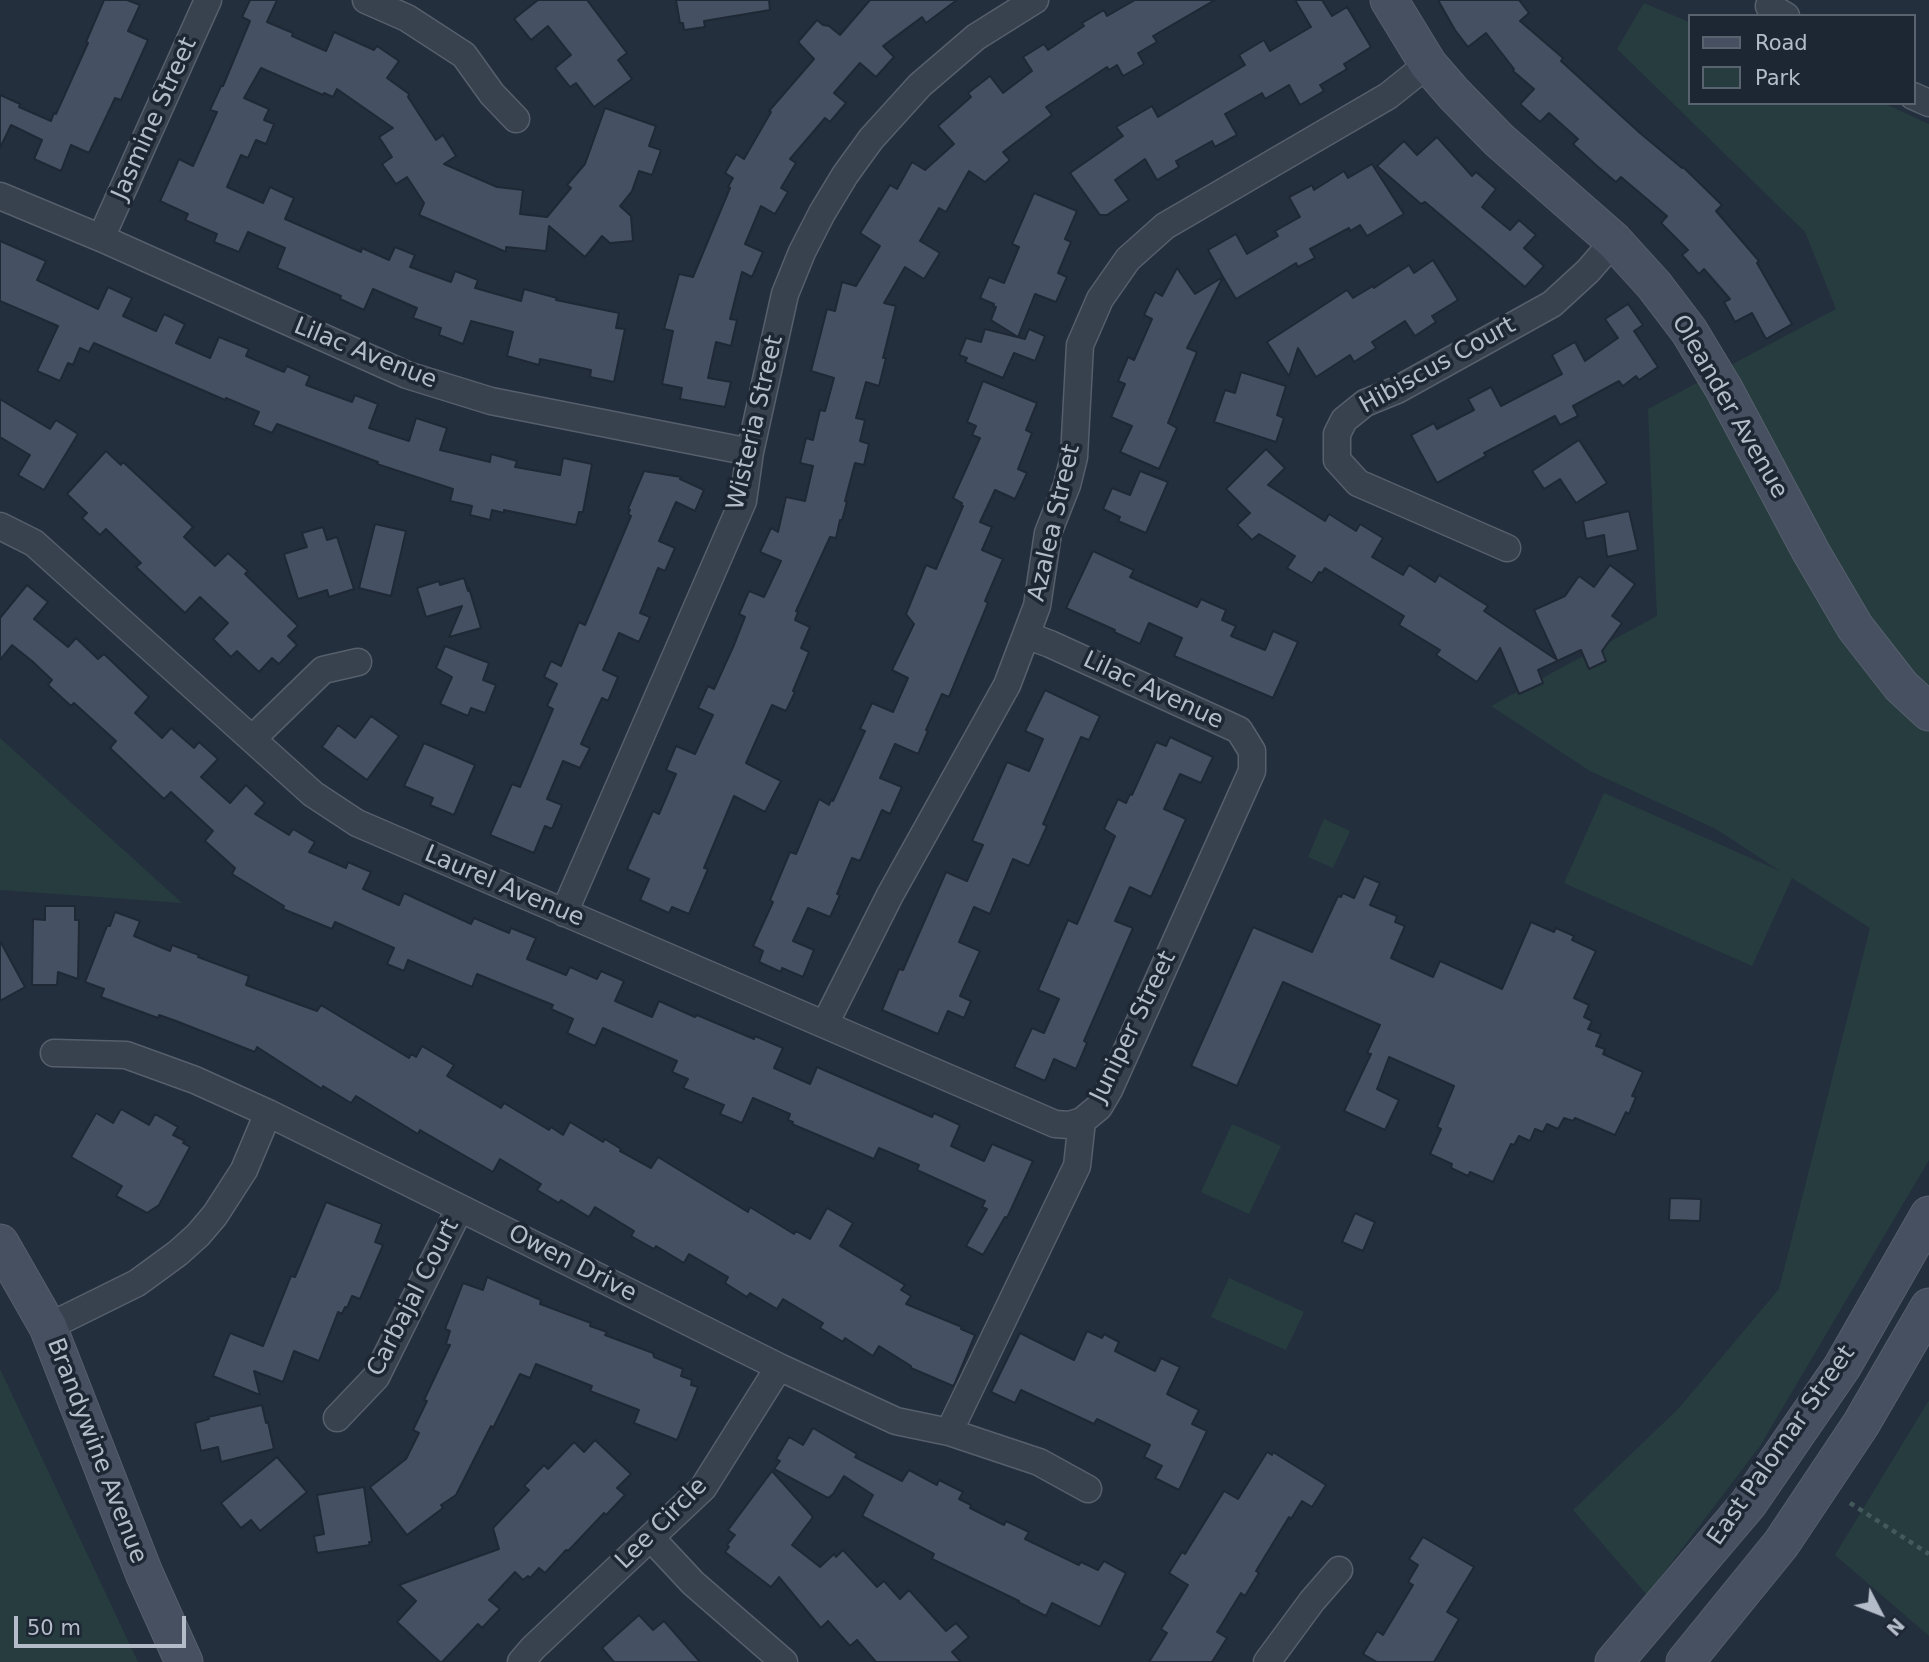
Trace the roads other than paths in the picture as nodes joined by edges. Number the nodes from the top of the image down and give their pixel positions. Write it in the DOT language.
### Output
graph roads {
  1 [pos="208,0"];
  2 [pos="366,0"];
  3 [pos="1035,0"];
  4 [pos="1389,0"];
  5 [pos="1428,64"];
  6 [pos="516,119"];
  7 [pos="0,195"];
  8 [pos="101,238"];
  9 [pos="1614,241"];
  10 [pos="750,452"];
  11 [pos="0,526"];
  12 [pos="1507,548"];
  13 [pos="1026,635"];
  14 [pos="358,662"];
  15 [pos="1929,712"];
  16 [pos="253,739"];
  17 [pos="1252,771"];
  18 [pos="564,912"];
  19 [pos="825,1024"];
  20 [pos="54,1054"];
  21 [pos="268,1113"];
  22 [pos="1082,1121"];
  23 [pos="460,1208"];
  24 [pos="1929,1215"];
  25 [pos="0,1243"];
  26 [pos="1929,1307"];
  27 [pos="48,1327"];
  28 [pos="779,1367"];
  29 [pos="337,1418"];
  30 [pos="949,1432"];
  31 [pos="1088,1489"];
  32 [pos="1742,1511"];
  33 [pos="651,1538"];
  34 [pos="1339,1570"];
  35 [pos="1751,1581"];
  36 [pos="184,1662"];
  37 [pos="521,1662"];
  38 [pos="784,1662"];
  39 [pos="1267,1662"];
  40 [pos="1614,1662"];
  41 [pos="1685,1662"];
  1 -- 8 [label="street, Jasmine Street"];
  2 -- 6 [label="street"];
  3 -- 10 [label="street, Wisteria Street"];
  4 -- 5 [label="street, Oleander Avenue"];
  5 -- 9 [label="street, Oleander Avenue"];
  5 -- 13 [label="street, Azalea Street"];
  7 -- 8 [label="street, Lilac Avenue"];
  8 -- 10 [label="street, Lilac Avenue"];
  9 -- 12 [label="street, Hibiscus Court"];
  9 -- 15 [label="street, Oleander Avenue"];
  10 -- 18 [label="street, Wisteria Street"];
  11 -- 16 [label="street, Laurel Avenue"];
  13 -- 17 [label="street, Lilac Avenue"];
  13 -- 19 [label="street, Azalea Street"];
  14 -- 16 [label="street"];
  16 -- 18 [label="street, Laurel Avenue"];
  17 -- 22 [label="street, Juniper Street"];
  18 -- 19 [label="street, Laurel Avenue"];
  19 -- 22 [label="street, Laurel Avenue"];
  20 -- 21 [label="street, Owen Drive"];
  21 -- 23 [label="street, Owen Drive"];
  21 -- 27 [label="street"];
  22 -- 30 [label="street, Juniper Street"];
  23 -- 28 [label="street, Owen Drive"];
  23 -- 29 [label="street, Carbajal Court"];
  24 -- 32 [label="street, East Palomar Street"];
  25 -- 27 [label="street, Brandywine Avenue"];
  26 -- 35 [label="street, East Palomar Street"];
  27 -- 36 [label="street, Brandywine Avenue"];
  28 -- 30 [label="street, Owen Drive"];
  28 -- 33 [label="street, Lee Circle"];
  30 -- 31 [label="street, Owen Drive"];
  32 -- 35 [label="street"];
  32 -- 40 [label="street, East Palomar Street"];
  33 -- 37 [label="street, Lee Circle"];
  33 -- 38 [label="street"];
  34 -- 39 [label="street"];
  35 -- 41 [label="street, East Palomar Street"];
}
